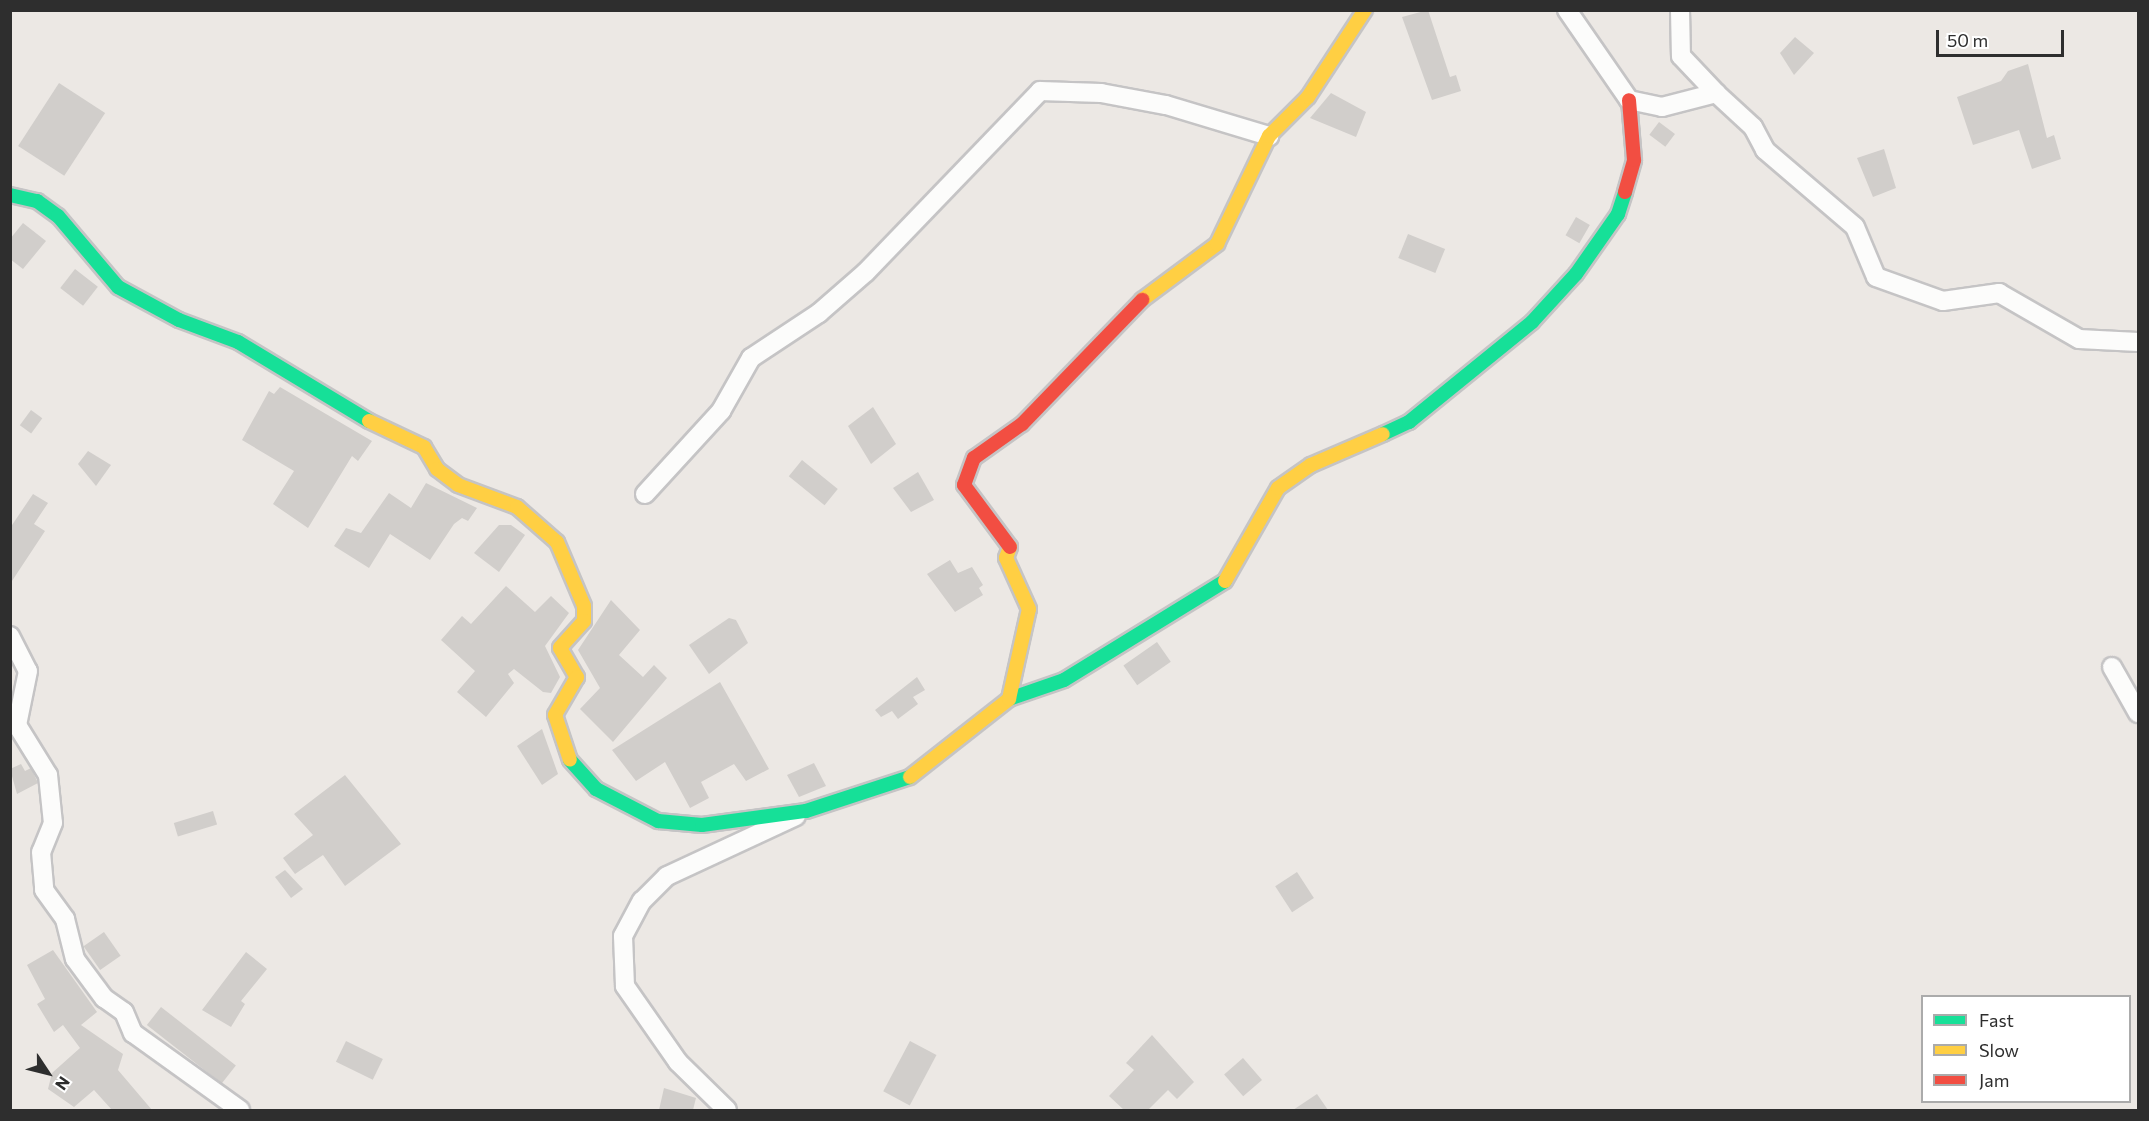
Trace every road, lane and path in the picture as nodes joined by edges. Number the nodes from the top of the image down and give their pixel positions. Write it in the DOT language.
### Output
graph roads {
  1 [pos="1365,10"];
  2 [pos="1567,10"];
  3 [pos="1680,10"];
  4 [pos="1716,93"];
  5 [pos="1629,100"];
  6 [pos="1269,136"];
  7 [pos="10,195"];
  8 [pos="2139,342"];
  9 [pos="645,494"];
  10 [pos="10,636"];
  11 [pos="2112,668"];
  12 [pos="1009,699"];
  13 [pos="2139,713"];
  14 [pos="806,811"];
  15 [pos="240,1110"];
  16 [pos="727,1110"];
  1 -- 6 [label="street"];
  2 -- 5 [label="street"];
  3 -- 4 [label="street"];
  4 -- 5 [label="street"];
  4 -- 8 [label="street"];
  5 -- 12 [label="street"];
  6 -- 9 [label="street"];
  6 -- 12 [label="street"];
  7 -- 14 [label="street"];
  10 -- 15 [label="street"];
  11 -- 13 [label="street"];
  12 -- 14 [label="street"];
  14 -- 16 [label="street"];
}
